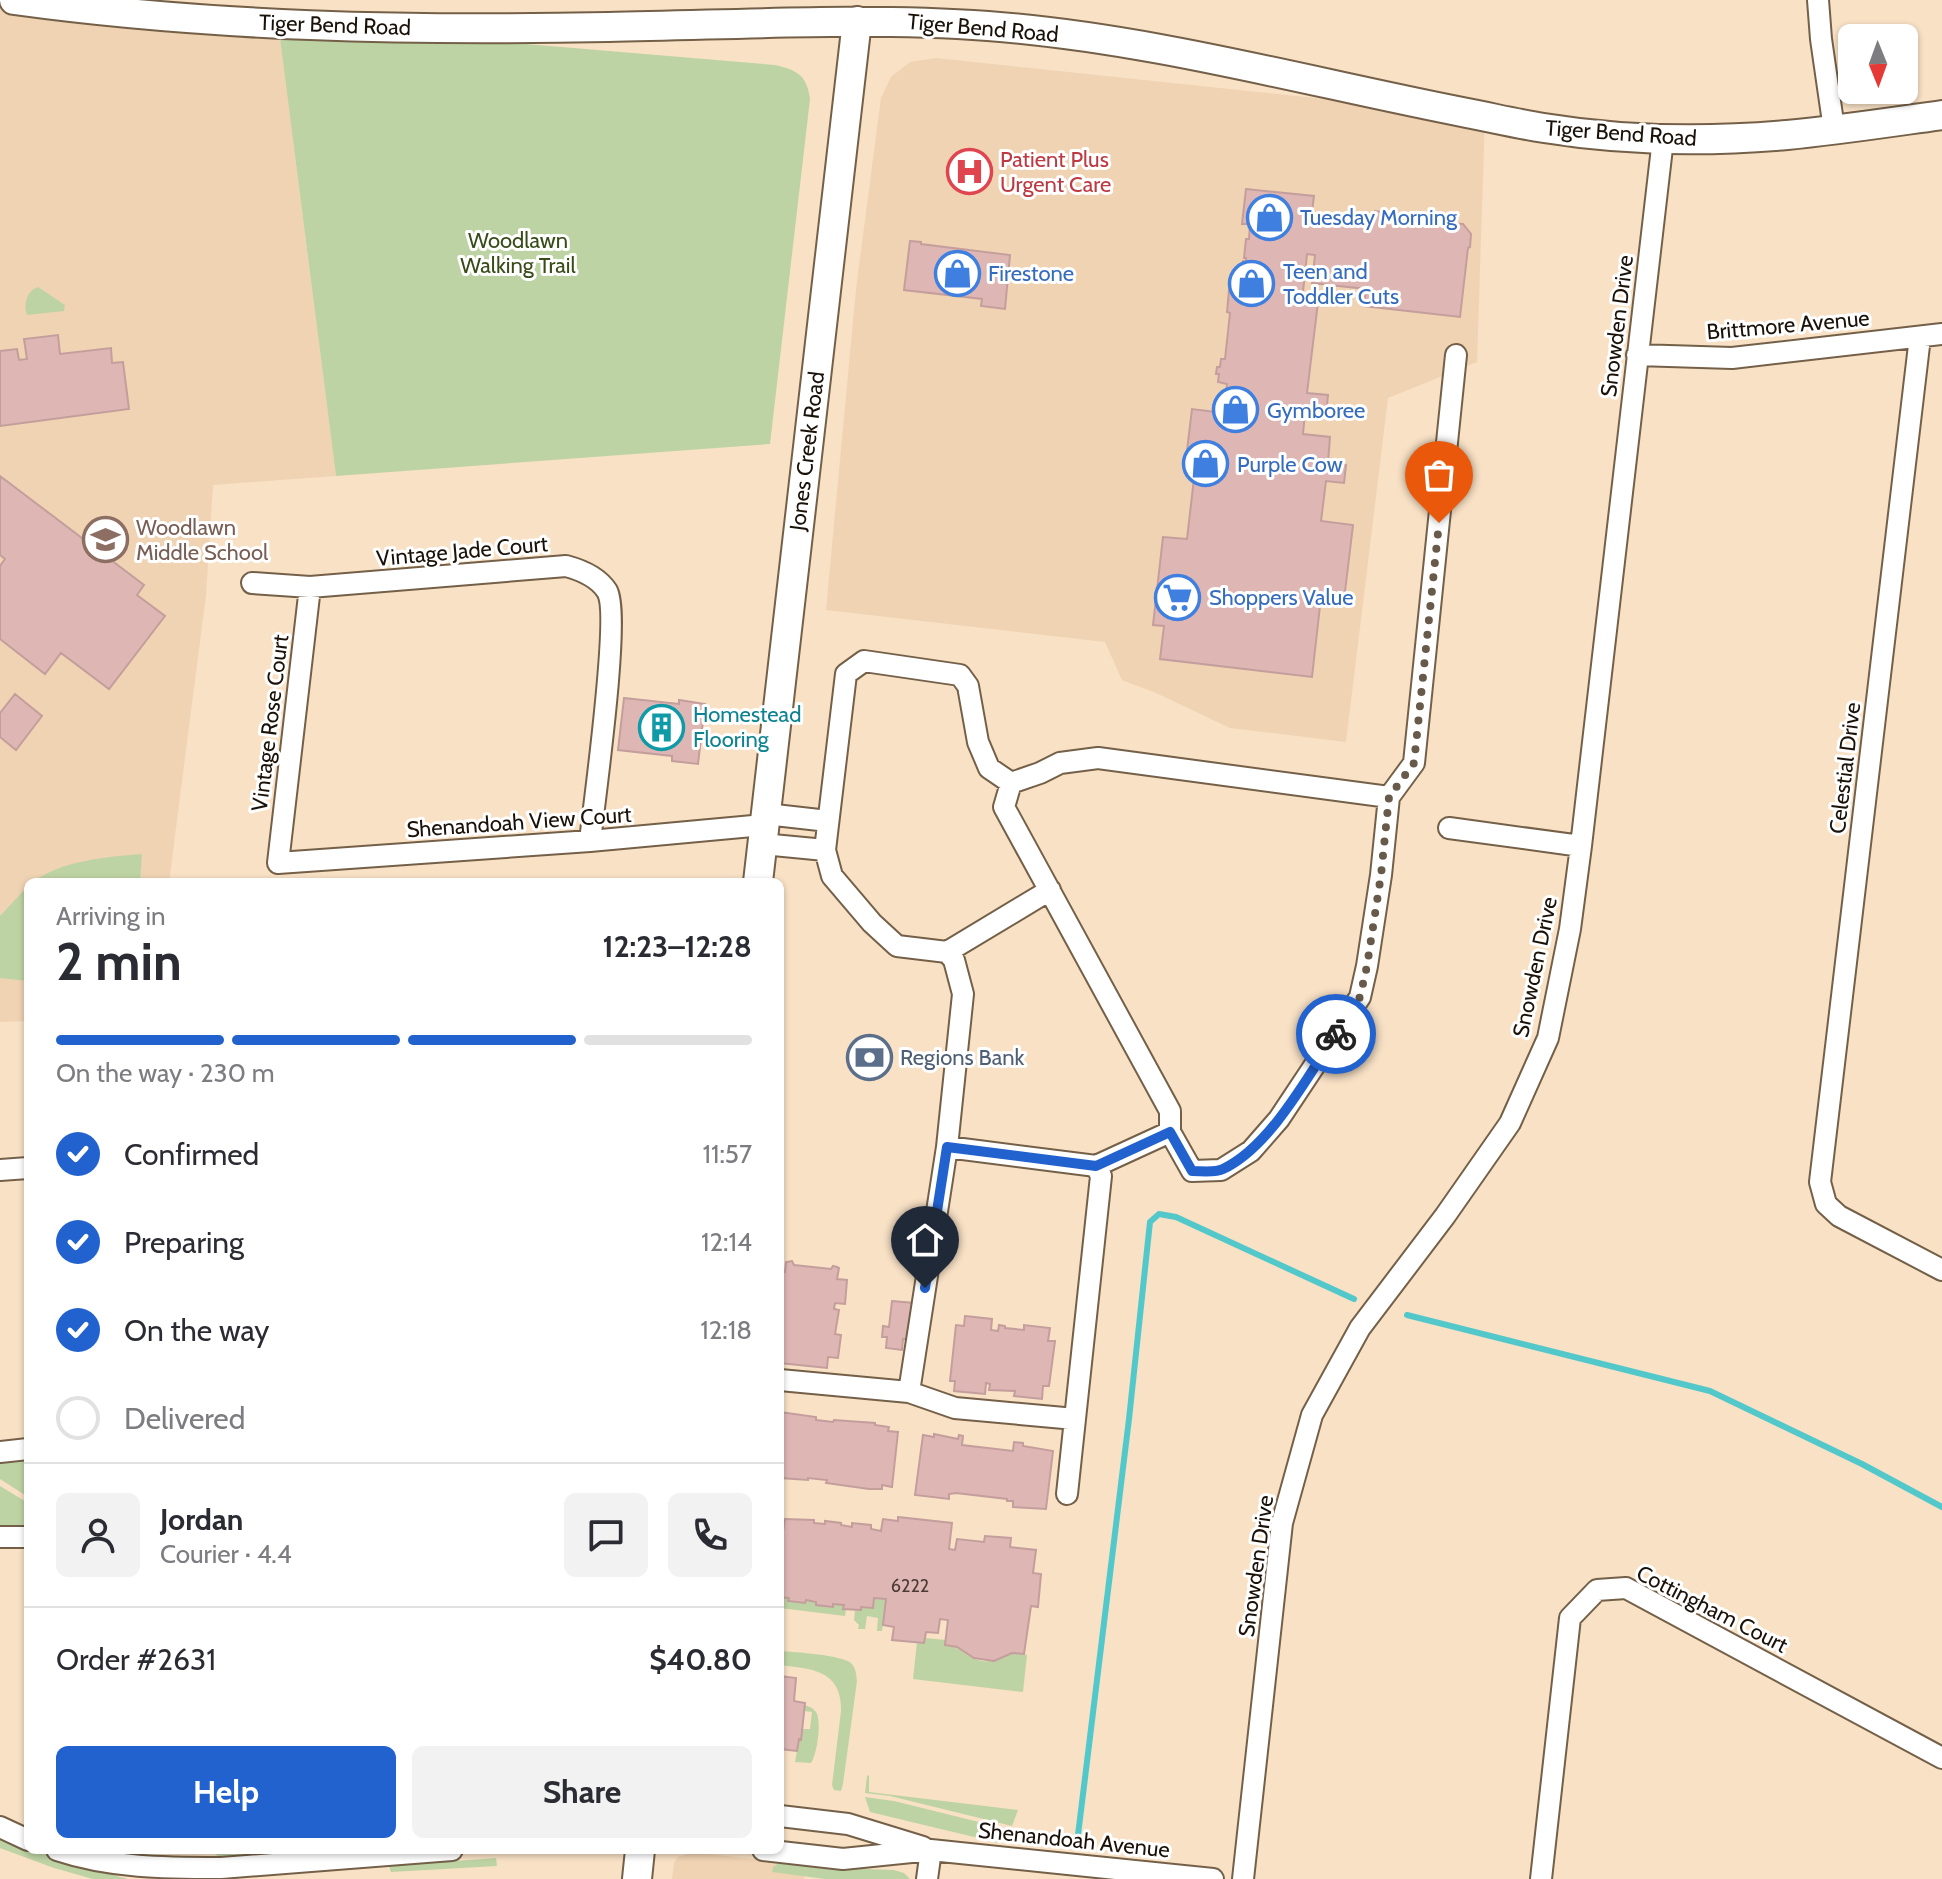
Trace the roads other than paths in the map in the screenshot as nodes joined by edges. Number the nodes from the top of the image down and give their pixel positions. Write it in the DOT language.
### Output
graph roads {
  1 [pos="14,0"];
  2 [pos="1818,0"];
  3 [pos="179,8"];
  4 [pos="857,21"];
  5 [pos="1942,115"];
  6 [pos="1834,129"];
  7 [pos="1663,139"];
  8 [pos="1942,334"];
  9 [pos="1920,337"];
  10 [pos="1456,355"];
  11 [pos="1637,355"];
  12 [pos="252,583"];
  13 [pos="310,587"];
  14 [pos="1011,783"];
  15 [pos="1389,797"];
  16 [pos="828,821"];
  17 [pos="764,828"];
  18 [pos="1449,828"];
  19 [pos="590,841"];
  20 [pos="1581,846"];
  21 [pos="825,850"];
  22 [pos="278,863"];
  23 [pos="758,878"];
  24 [pos="1050,890"];
  25 [pos="947,952"];
  26 [pos="1170,1132"];
  27 [pos="947,1147"];
  28 [pos="1096,1166"];
  29 [pos="24,1168"];
  30 [pos="0,1170"];
  31 [pos="1942,1270"];
  32 [pos="784,1380"];
  33 [pos="909,1392"];
  34 [pos="1075,1419"];
  35 [pos="24,1449"];
  36 [pos="0,1452"];
  37 [pos="1067,1494"];
  38 [pos="0,1537"];
  39 [pos="24,1537"];
  40 [pos="1942,1758"];
  41 [pos="784,1816"];
  42 [pos="0,1820"];
  43 [pos="24,1824"];
  44 [pos="0,1827"];
  45 [pos="24,1838"];
  46 [pos="931,1850"];
  47 [pos="784,1852"];
  48 [pos="73,1854"];
  49 [pos="401,1854"];
  50 [pos="640,1854"];
  51 [pos="637,1879"];
  52 [pos="927,1879"];
  53 [pos="1213,1879"];
  54 [pos="1243,1879"];
  55 [pos="1541,1879"];
  1 -- 3 [label="main road, Tiger Bend Road"];
  2 -- 6 [label="street"];
  3 -- 4 [label="main road, Tiger Bend Road"];
  4 -- 7 [label="main road, Tiger Bend Road"];
  4 -- 17 [label="main road, Jones Creek Road"];
  5 -- 6 [label="main road, Tiger Bend Road"];
  6 -- 7 [label="main road, Tiger Bend Road"];
  7 -- 11 [label="street, Snowden Drive"];
  8 -- 9 [label="street, Brittmore Avenue"];
  9 -- 11 [label="street, Brittmore Avenue"];
  9 -- 31 [label="street, Celestial Drive"];
  10 -- 15 [label="street"];
  11 -- 20 [label="street, Snowden Drive"];
  12 -- 13 [label="street, Vintage Jade Court"];
  13 -- 19 [label="street, Vintage Jade Court"];
  13 -- 22 [label="street, Vintage Rose Court"];
  14 -- 15 [label="street"];
  14 -- 16 [label="street"];
  14 -- 24 [label="street"];
  15 -- 26 [label="street"];
  16 -- 17 [label="street"];
  16 -- 21 [label="street"];
  17 -- 19 [label="street, Shenandoah View Court"];
  17 -- 21 [label="street"];
  17 -- 23 [label="main road, Jones Creek Road"];
  18 -- 20 [label="street"];
  19 -- 22 [label="street, Shenandoah View Court"];
  20 -- 54 [label="street, Snowden Drive"];
  21 -- 25 [label="street"];
  24 -- 25 [label="street"];
  24 -- 26 [label="street"];
  25 -- 27 [label="street"];
  26 -- 28 [label="street"];
  27 -- 28 [label="street"];
  27 -- 33 [label="street"];
  28 -- 34 [label="street"];
  29 -- 30 [label="street"];
  32 -- 33 [label="street"];
  33 -- 34 [label="street"];
  34 -- 37 [label="street"];
  35 -- 36 [label="street"];
  38 -- 39 [label="street"];
  40 -- 55 [label="street, Cottingham Court"];
  41 -- 46 [label="street, Shenandoah Avenue"];
  42 -- 43 [label="street"];
  44 -- 45 [label="street"];
  46 -- 47 [label="street, Shenandoah Avenue"];
  46 -- 52 [label="street"];
  46 -- 53 [label="street, Shenandoah Avenue"];
  48 -- 49 [label="street"];
  50 -- 51 [label="main road"];
}
